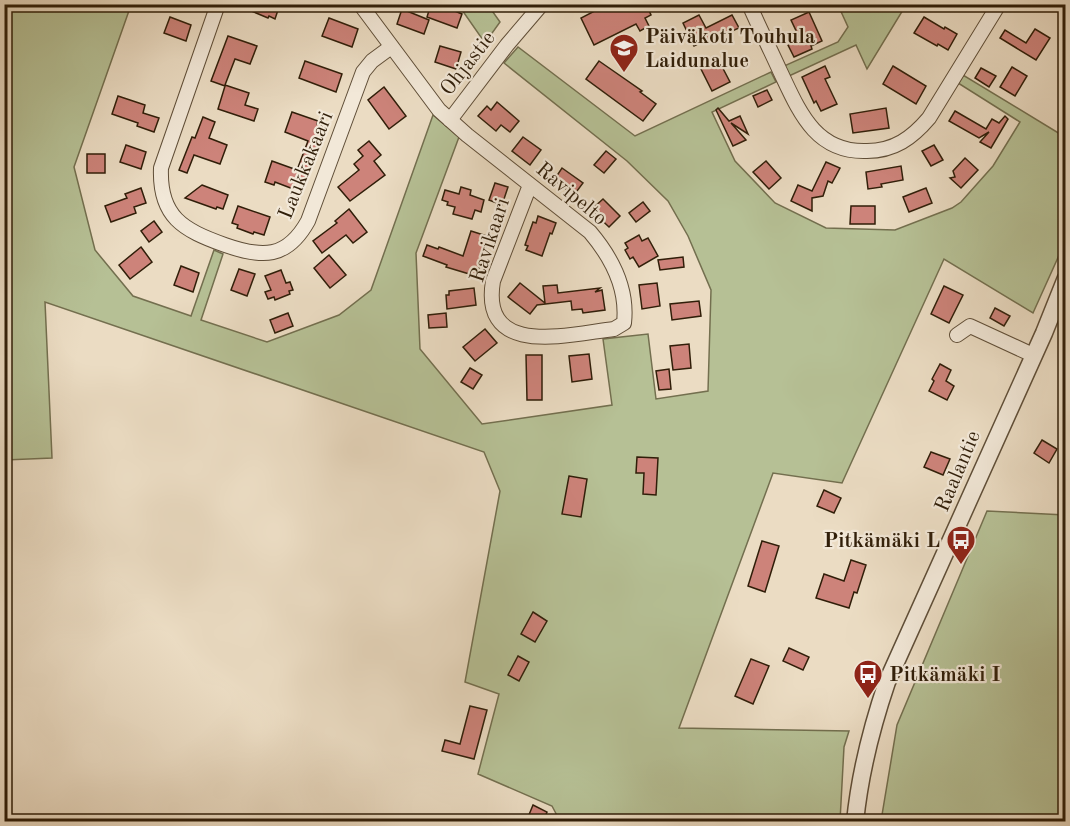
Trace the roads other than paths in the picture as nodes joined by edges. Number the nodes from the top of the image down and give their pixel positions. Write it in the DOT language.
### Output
graph roads {
  1 [pos="218,4"];
  2 [pos="360,4"];
  3 [pos="542,4"];
  4 [pos="749,4"];
  5 [pos="999,4"];
  6 [pos="391,47"];
  7 [pos="450,120"];
  8 [pos="530,185"];
  9 [pos="1065,278"];
  10 [pos="624,323"];
  11 [pos="957,335"];
  12 [pos="1033,355"];
  13 [pos="855,822"];
  1 -- 6 [label="street, Laukkakaari"];
  2 -- 6 [label="street, Ravipelto"];
  3 -- 7 [label="street, Ohjastie"];
  4 -- 5 [label="street"];
  6 -- 7 [label="street, Ravipelto"];
  7 -- 8 [label="street, Ravipelto"];
  8 -- 10 [label="street, Ravipelto"];
  8 -- 10 [label="street, Ravikaari"];
  9 -- 12 [label="street, Raalantie"];
  11 -- 12 [label="street"];
  12 -- 13 [label="street, Raalantie"];
}
